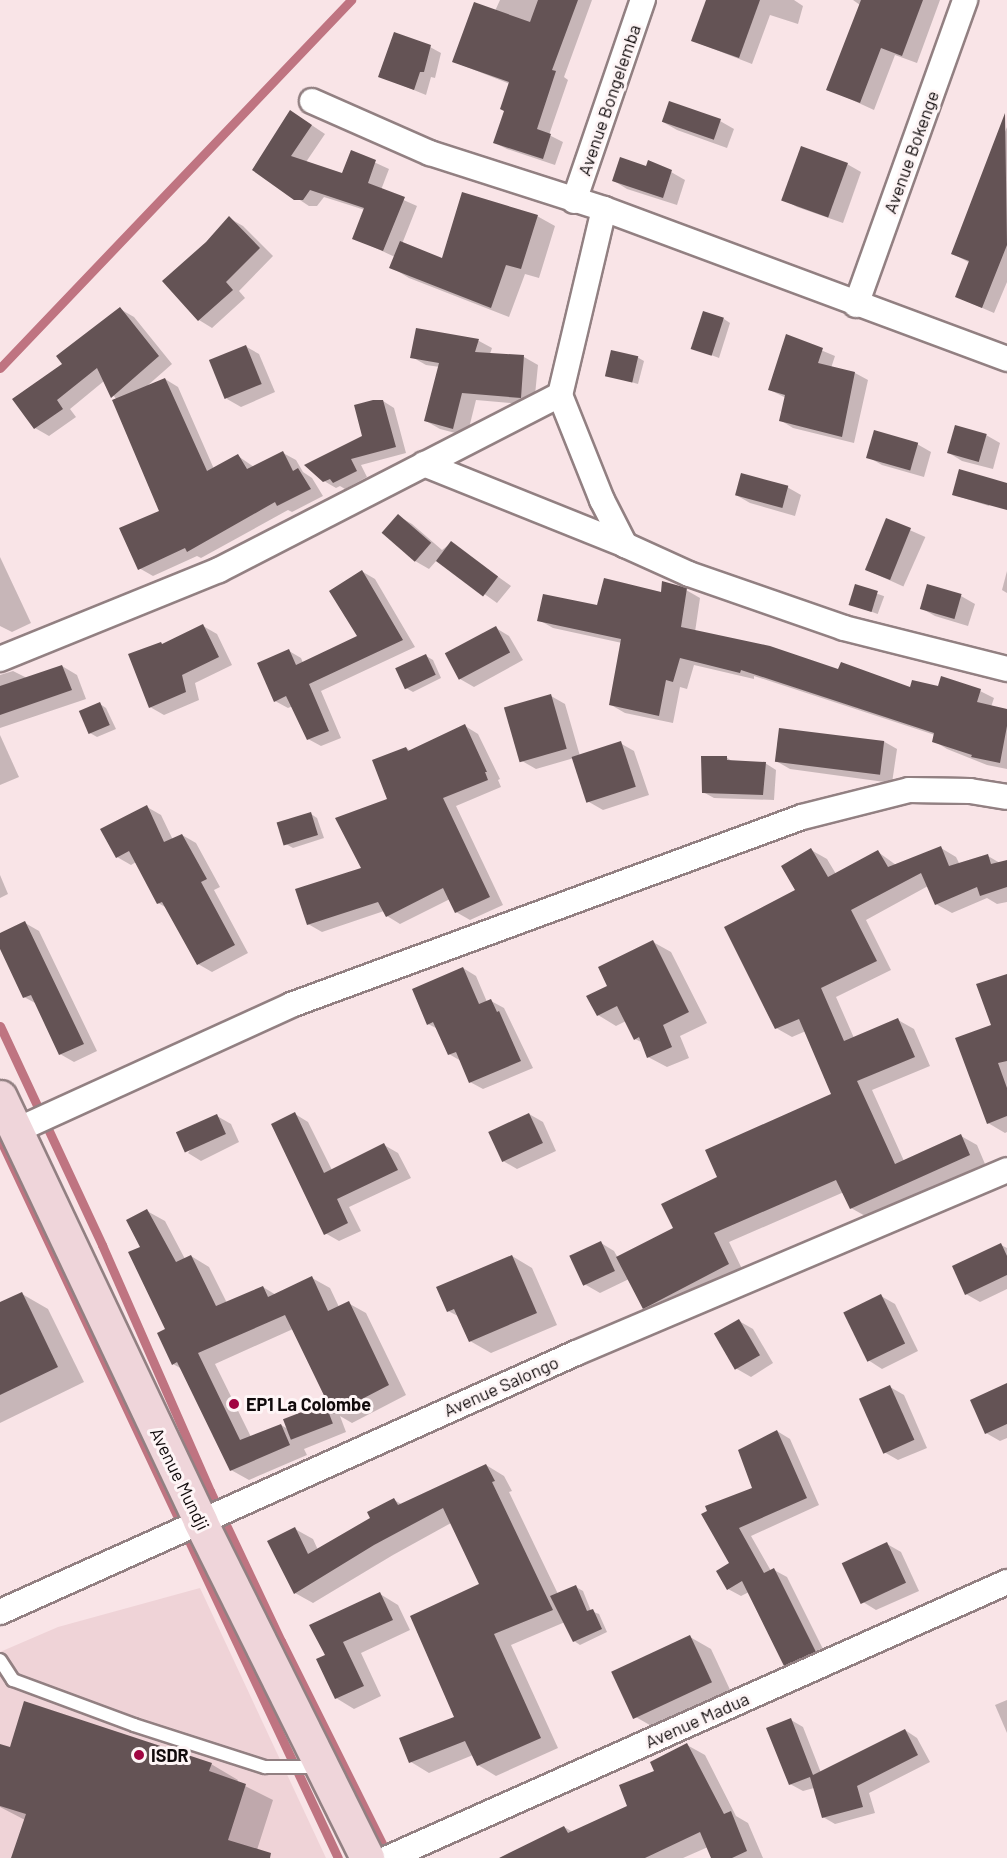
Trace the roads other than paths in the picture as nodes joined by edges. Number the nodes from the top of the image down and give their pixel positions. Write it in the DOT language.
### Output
graph roads {
  1 [pos="644,0"];
  2 [pos="965,0"];
  3 [pos="312,101"];
  4 [pos="574,201"];
  5 [pos="604,209"];
  6 [pos="856,305"];
  7 [pos="1007,359"];
  8 [pos="560,395"];
  9 [pos="424,464"];
  10 [pos="625,545"];
  11 [pos="0,659"];
  12 [pos="1007,669"];
  13 [pos="1007,797"];
  14 [pos="0,1097"];
  15 [pos="15,1131"];
  16 [pos="1007,1170"];
  17 [pos="200,1521"];
  18 [pos="1007,1582"];
  19 [pos="0,1612"];
  20 [pos="0,1660"];
  21 [pos="322,1767"];
  22 [pos="367,1858"];
  23 [pos="388,1858"];
  1 -- 4 [label="street, Avenue Bongelemba"];
  2 -- 6 [label="street, Avenue Bokenge"];
  3 -- 4 [label="street"];
  4 -- 5 [label="street"];
  5 -- 6 [label="street"];
  5 -- 8 [label="street"];
  6 -- 7 [label="street"];
  8 -- 9 [label="street"];
  8 -- 10 [label="street"];
  9 -- 10 [label="street"];
  9 -- 11 [label="street"];
  10 -- 12 [label="street"];
  13 -- 15 [label="street"];
  14 -- 15 [label="street, Avenue Mundji"];
  15 -- 17 [label="street, Avenue Mundji"];
  16 -- 17 [label="street, Avenue Salongo"];
  17 -- 19 [label="street, Avenue Salongo"];
  17 -- 21 [label="street, Avenue Mundji"];
  18 -- 23 [label="street, Avenue Madua"];
  20 -- 21 [label="lane"];
  21 -- 22 [label="street, Avenue Mundji"];
}
